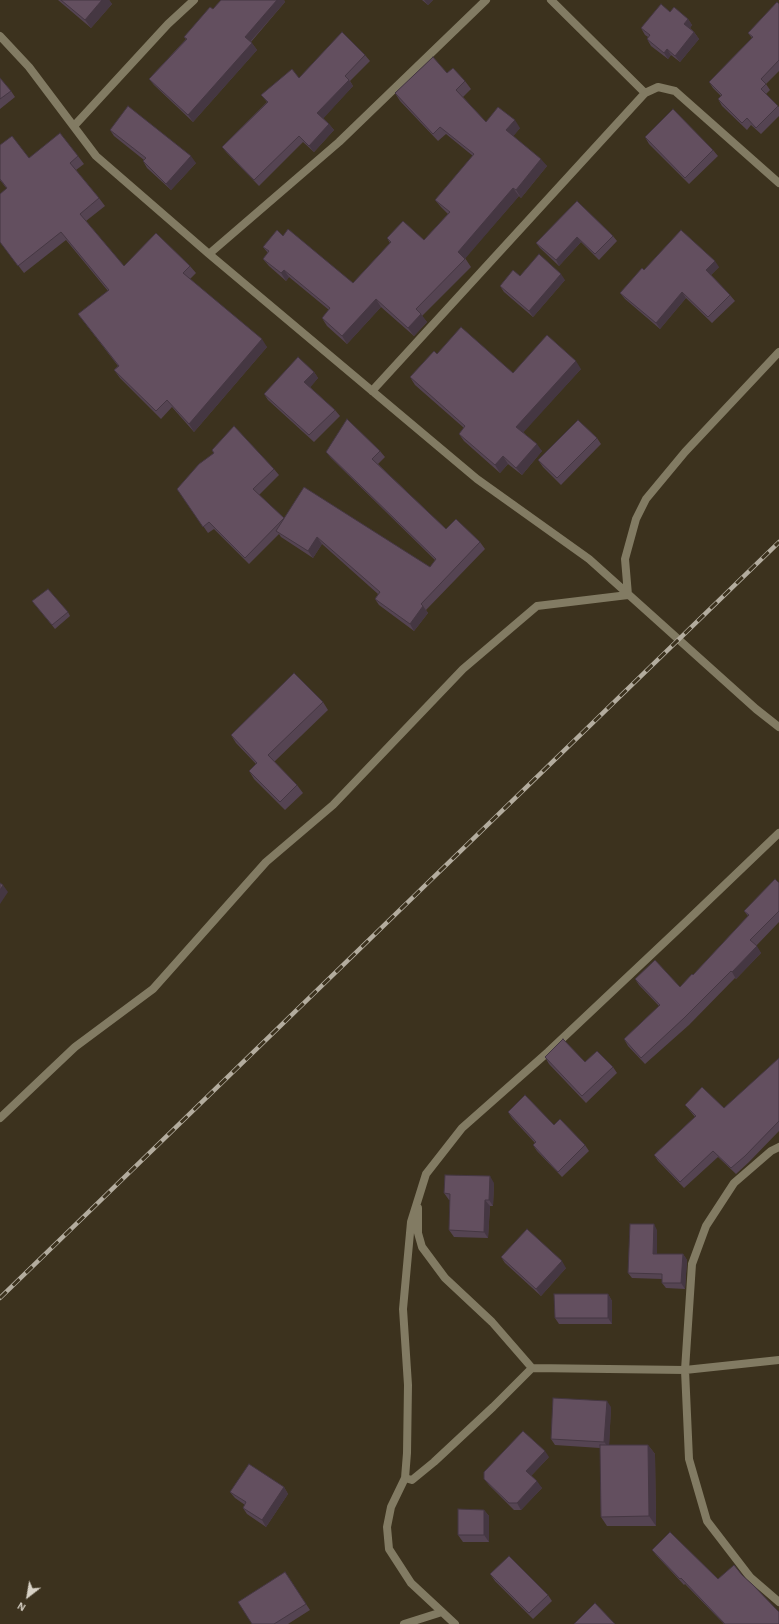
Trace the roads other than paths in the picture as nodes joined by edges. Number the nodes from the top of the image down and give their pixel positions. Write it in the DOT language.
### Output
graph roads {
  1 [pos="194,0"];
  2 [pos="486,0"];
  3 [pos="550,0"];
  4 [pos="0,36"];
  5 [pos="645,93"];
  6 [pos="74,126"];
  7 [pos="779,183"];
  8 [pos="209,254"];
  9 [pos="779,352"];
  10 [pos="372,391"];
  11 [pos="628,595"];
  12 [pos="779,727"];
  13 [pos="779,833"];
  14 [pos="0,1118"];
  15 [pos="779,1147"];
  16 [pos="418,1200"];
  17 [pos="779,1360"];
  18 [pos="532,1368"];
  19 [pos="685,1370"];
  20 [pos="404,1478"];
  21 [pos="779,1602"];
  22 [pos="442,1612"];
  23 [pos="404,1624"];
  24 [pos="455,1624"];
  1 -- 6 [label="street"];
  2 -- 8 [label="street"];
  3 -- 5 [label="street"];
  4 -- 6 [label="street"];
  5 -- 7 [label="street"];
  5 -- 10 [label="street"];
  6 -- 8 [label="street"];
  8 -- 10 [label="street"];
  9 -- 11 [label="street"];
  10 -- 11 [label="street"];
  11 -- 12 [label="street"];
  11 -- 14 [label="street"];
  13 -- 16 [label="street"];
  15 -- 19 [label="street"];
  16 -- 18 [label="street"];
  16 -- 20 [label="street"];
  17 -- 19 [label="street"];
  18 -- 19 [label="street"];
  18 -- 20 [label="street"];
  19 -- 21 [label="street"];
  20 -- 22 [label="street"];
  22 -- 23 [label="street"];
  22 -- 24 [label="street"];
}
